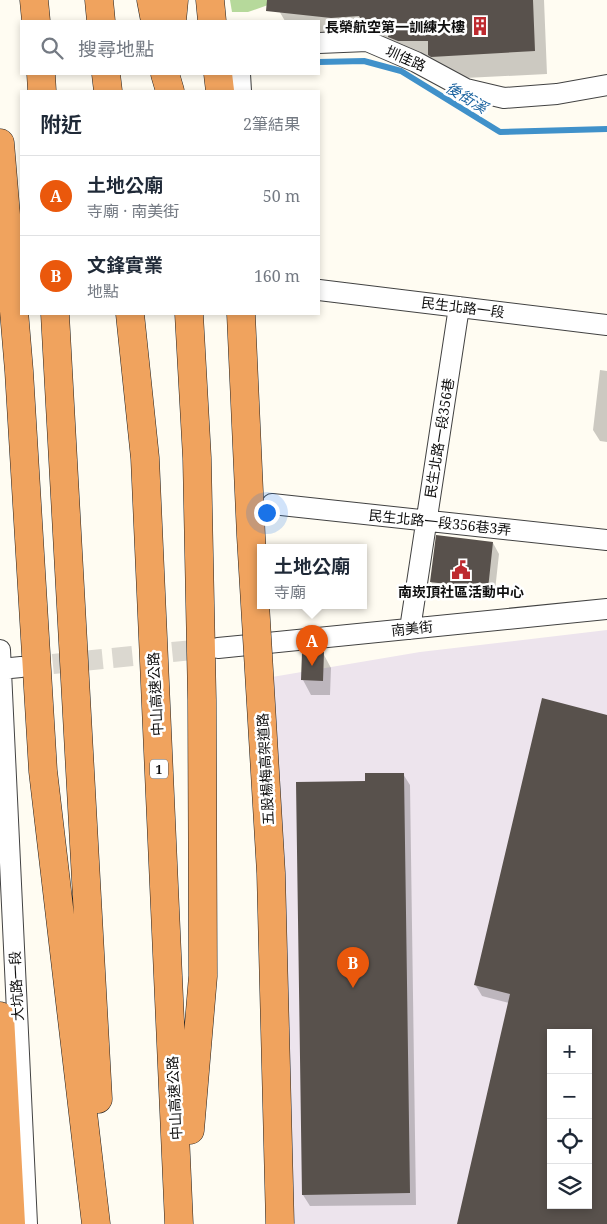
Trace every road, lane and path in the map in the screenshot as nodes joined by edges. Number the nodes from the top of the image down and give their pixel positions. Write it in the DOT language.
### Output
graph roads {
  1 [pos="34,0"];
  2 [pos="99,0"];
  3 [pos="152,0"];
  4 [pos="174,0"];
  5 [pos="210,0"];
  6 [pos="36,20"];
  7 [pos="101,20"];
  8 [pos="154,20"];
  9 [pos="172,20"];
  10 [pos="212,20"];
  11 [pos="320,44"];
  12 [pos="41,75"];
  13 [pos="106,75"];
  14 [pos="166,75"];
  15 [pos="175,75"];
  16 [pos="218,75"];
  17 [pos="240,75"];
  18 [pos="607,85"];
  19 [pos="42,90"];
  20 [pos="108,90"];
  21 [pos="170,90"];
  22 [pos="176,90"];
  23 [pos="220,90"];
  24 [pos="241,90"];
  25 [pos="0,143"];
  26 [pos="320,290"];
  27 [pos="459,307"];
  28 [pos="55,315"];
  29 [pos="130,315"];
  30 [pos="189,315"];
  31 [pos="240,315"];
  32 [pos="607,325"];
  33 [pos="272,504"];
  34 [pos="426,521"];
  35 [pos="607,540"];
  36 [pos="607,609"];
  37 [pos="410,629"];
  38 [pos="218,648"];
  39 [pos="6,664"];
  40 [pos="3,742"];
  41 [pos="0,1016"];
  42 [pos="11,1224"];
  43 [pos="27,1224"];
  44 [pos="96,1224"];
  45 [pos="105,1224"];
  46 [pos="181,1224"];
  47 [pos="280,1224"];
  1 -- 6 [label="highway"];
  2 -- 7 [label="highway"];
  3 -- 8 [label="highway"];
  4 -- 9 [label="highway"];
  5 -- 10 [label="highway"];
  11 -- 18 [label="street, 圳佳路"];
  12 -- 19 [label="highway"];
  13 -- 20 [label="highway"];
  14 -- 21 [label="highway"];
  15 -- 22 [label="highway"];
  16 -- 23 [label="highway"];
  17 -- 24 [label="street"];
  25 -- 44 [label="highway"];
  26 -- 27 [label="street, 民生北路一段"];
  27 -- 32 [label="street, 民生北路一段"];
  27 -- 34 [label="street, 民生北路一段356巷"];
  28 -- 45 [label="highway"];
  29 -- 46 [label="highway, 中山高速公路 / 1"];
  30 -- 46 [label="highway"];
  31 -- 47 [label="highway, 五股楊梅高架道路, bridge"];
  33 -- 34 [label="street, 民生北路一段356巷3弄"];
  34 -- 35 [label="street, 民生北路一段356巷3弄"];
  34 -- 37 [label="street, 民生北路一段356巷"];
  36 -- 37 [label="street, 南美街"];
  37 -- 38 [label="street, 南美街"];
  39 -- 40 [label="street, 大坑路一段"];
  40 -- 43 [label="street, 大坑路一段"];
  41 -- 42 [label="highway"];
}
